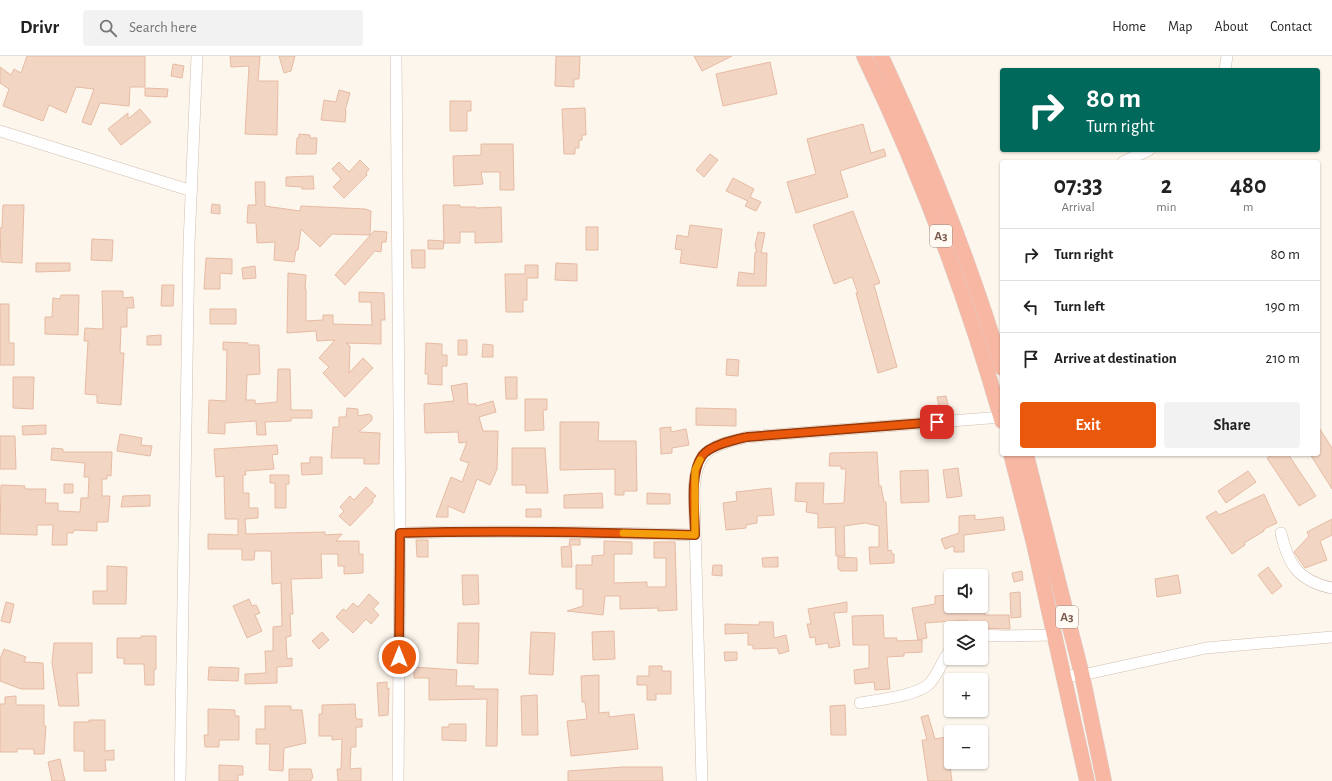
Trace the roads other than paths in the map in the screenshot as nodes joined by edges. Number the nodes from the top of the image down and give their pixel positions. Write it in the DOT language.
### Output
graph roads {
  1 [pos="197,56"];
  2 [pos="396,56"];
  3 [pos="864,56"];
  4 [pos="881,56"];
  5 [pos="1227,56"];
  6 [pos="1225,68"];
  7 [pos="0,131"];
  8 [pos="1145,152"];
  9 [pos="1127,160"];
  10 [pos="192,191"];
  11 [pos="1000,362"];
  12 [pos="1000,412"];
  13 [pos="1000,418"];
  14 [pos="1012,456"];
  15 [pos="1026,456"];
  16 [pos="1036,523"];
  17 [pos="400,533"];
  18 [pos="1281,533"];
  19 [pos="695,535"];
  20 [pos="1332,588"];
  21 [pos="988,635"];
  22 [pos="1055,635"];
  23 [pos="1332,636"];
  24 [pos="944,660"];
  25 [pos="1082,675"];
  26 [pos="1064,676"];
  27 [pos="860,703"];
  28 [pos="180,781"];
  29 [pos="398,781"];
  30 [pos="702,781"];
  31 [pos="1088,781"];
  32 [pos="1104,781"];
  1 -- 10 [label="street"];
  2 -- 17 [label="street"];
  3 -- 12 [label="highway, A3"];
  4 -- 11 [label="highway, A3"];
  5 -- 6 [label="street"];
  7 -- 10 [label="street"];
  8 -- 9 [label="street"];
  10 -- 28 [label="street"];
  13 -- 19 [label="street"];
  14 -- 16 [label="highway, A3"];
  15 -- 16 [label="highway, A3"];
  16 -- 22 [label="highway, A3"];
  16 -- 25 [label="highway, A3"];
  17 -- 19 [label="street"];
  17 -- 29 [label="street"];
  18 -- 20 [label="street"];
  19 -- 30 [label="street"];
  21 -- 22 [label="street"];
  22 -- 26 [label="highway, A3"];
  23 -- 25 [label="street"];
  24 -- 27 [label="street"];
  25 -- 26 [label="street"];
  25 -- 32 [label="highway, A3"];
  26 -- 31 [label="highway, A3"];
}
